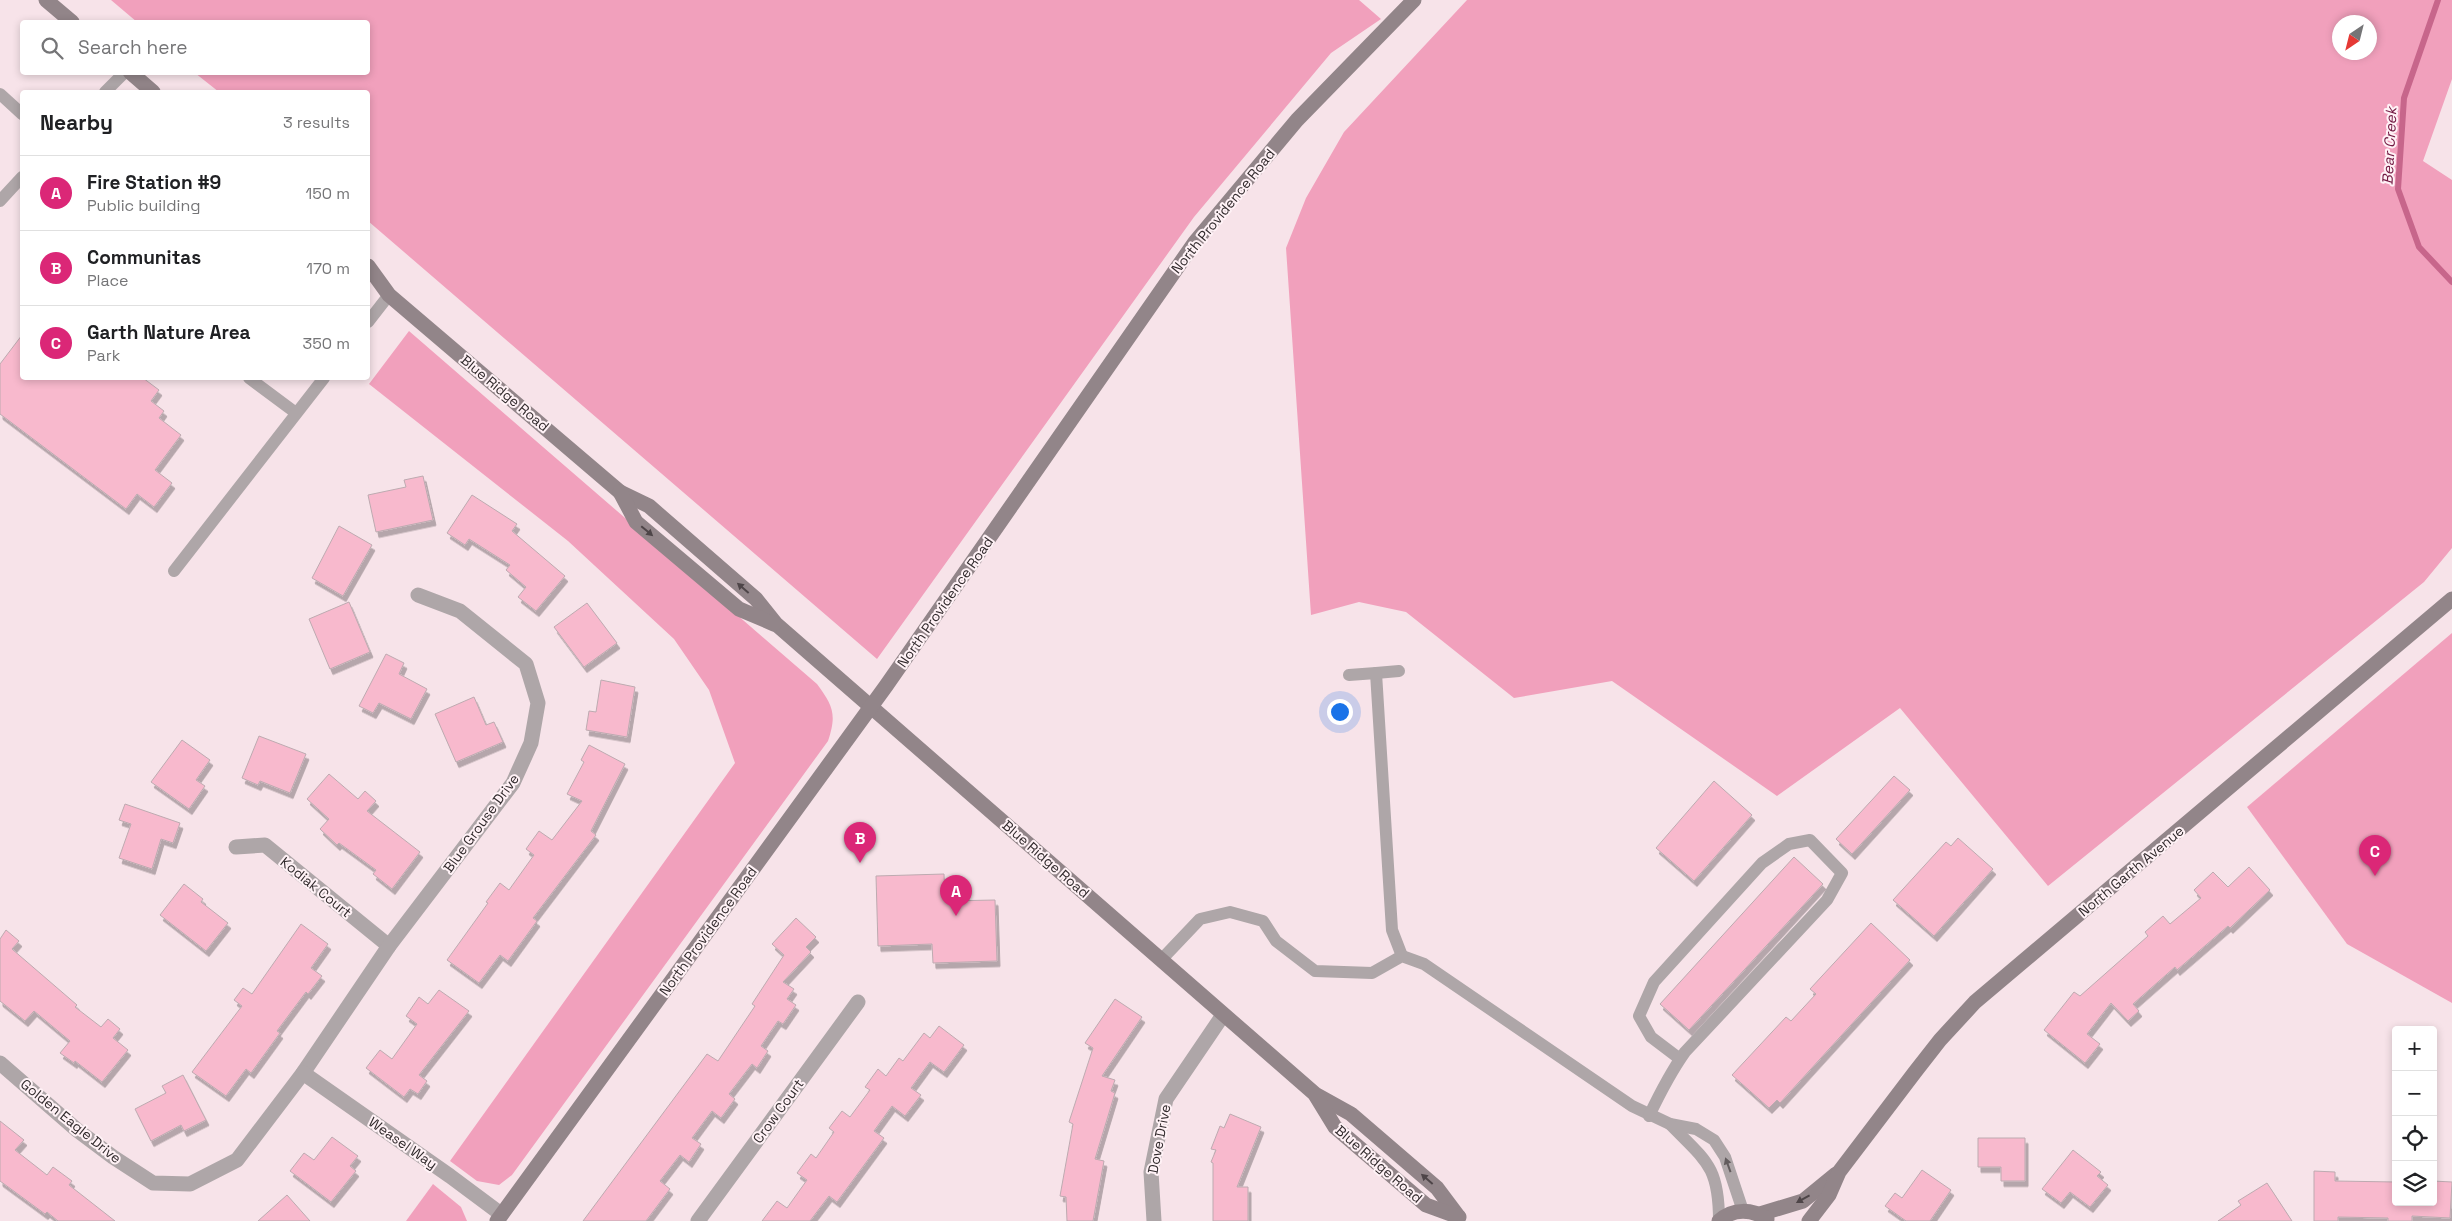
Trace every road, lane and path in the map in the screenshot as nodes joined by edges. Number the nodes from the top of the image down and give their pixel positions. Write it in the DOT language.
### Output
graph roads {
  1 [pos="46,0"];
  2 [pos="1414,0"];
  3 [pos="70,20"];
  4 [pos="121,75"];
  5 [pos="133,75"];
  6 [pos="107,90"];
  7 [pos="151,90"];
  8 [pos="0,94"];
  9 [pos="20,112"];
  10 [pos="20,178"];
  11 [pos="0,201"];
  12 [pos="370,269"];
  13 [pos="370,286"];
  14 [pos="389,295"];
  15 [pos="370,319"];
  16 [pos="252,380"];
  17 [pos="322,380"];
  18 [pos="296,413"];
  19 [pos="620,492"];
  20 [pos="174,570"];
  21 [pos="418,595"];
  22 [pos="2452,598"];
  23 [pos="776,624"];
  24 [pos="1398,671"];
  25 [pos="1376,673"];
  26 [pos="1349,676"];
  27 [pos="871,707"];
  28 [pos="236,847"];
  29 [pos="389,946"];
  30 [pos="1402,956"];
  31 [pos="1162,960"];
  32 [pos="858,1002"];
  33 [pos="1223,1015"];
  34 [pos="1680,1059"];
  35 [pos="0,1063"];
  36 [pos="303,1073"];
  37 [pos="1649,1116"];
  38 [pos="1670,1124"];
  39 [pos="1839,1172"];
  40 [pos="1743,1212"];
  41 [pos="499,1218"];
  42 [pos="1765,1218"];
  43 [pos="702,1219"];
  44 [pos="1461,1219"];
  45 [pos="1154,1221"];
  46 [pos="1719,1221"];
  47 [pos="1809,1221"];
  1 -- 3 [label="street"];
  2 -- 27 [label="street, North Providence Road"];
  4 -- 6 [label="lane"];
  5 -- 7 [label="street"];
  8 -- 9 [label="lane"];
  10 -- 11 [label="lane"];
  12 -- 14 [label="street, Blue Ridge Road"];
  13 -- 14 [label="street, Blue Ridge Road"];
  14 -- 15 [label="lane"];
  14 -- 19 [label="street, Blue Ridge Road"];
  16 -- 18 [label="lane"];
  17 -- 18 [label="lane"];
  18 -- 20 [label="lane"];
  23 -- 19 [label="street, Blue Ridge Road, one-way"];
  19 -- 23 [label="street, Blue Ridge Road, one-way"];
  21 -- 29 [label="street, Blue Grouse Drive"];
  22 -- 39 [label="street, North Garth Avenue"];
  23 -- 27 [label="street, Blue Ridge Road"];
  24 -- 25 [label="lane"];
  25 -- 26 [label="lane"];
  25 -- 30 [label="lane"];
  27 -- 31 [label="street, Blue Ridge Road"];
  27 -- 41 [label="street, North Providence Road"];
  28 -- 29 [label="street, Kodiak Court"];
  29 -- 36 [label="street, Blue Grouse Drive"];
  30 -- 31 [label="lane"];
  30 -- 37 [label="lane"];
  31 -- 33 [label="street, Blue Ridge Road"];
  32 -- 43 [label="street, Crow Court"];
  33 -- 44 [label="street, Blue Ridge Road"];
  33 -- 45 [label="street, Dove Drive"];
  34 -- 34 [label="lane"];
  34 -- 37 [label="lane"];
  35 -- 36 [label="street, Golden Eagle Drive"];
  36 -- 41 [label="street, Weasel Way"];
  37 -- 38 [label="lane"];
  40 -- 38 [label="lane, one-way"];
  38 -- 46 [label="lane"];
  39 -- 42 [label="street, North Garth Avenue, one-way"];
  39 -- 47 [label="street, North Garth Avenue"];
  40 -- 42 [label="street"];
  40 -- 46 [label="street"];
}
